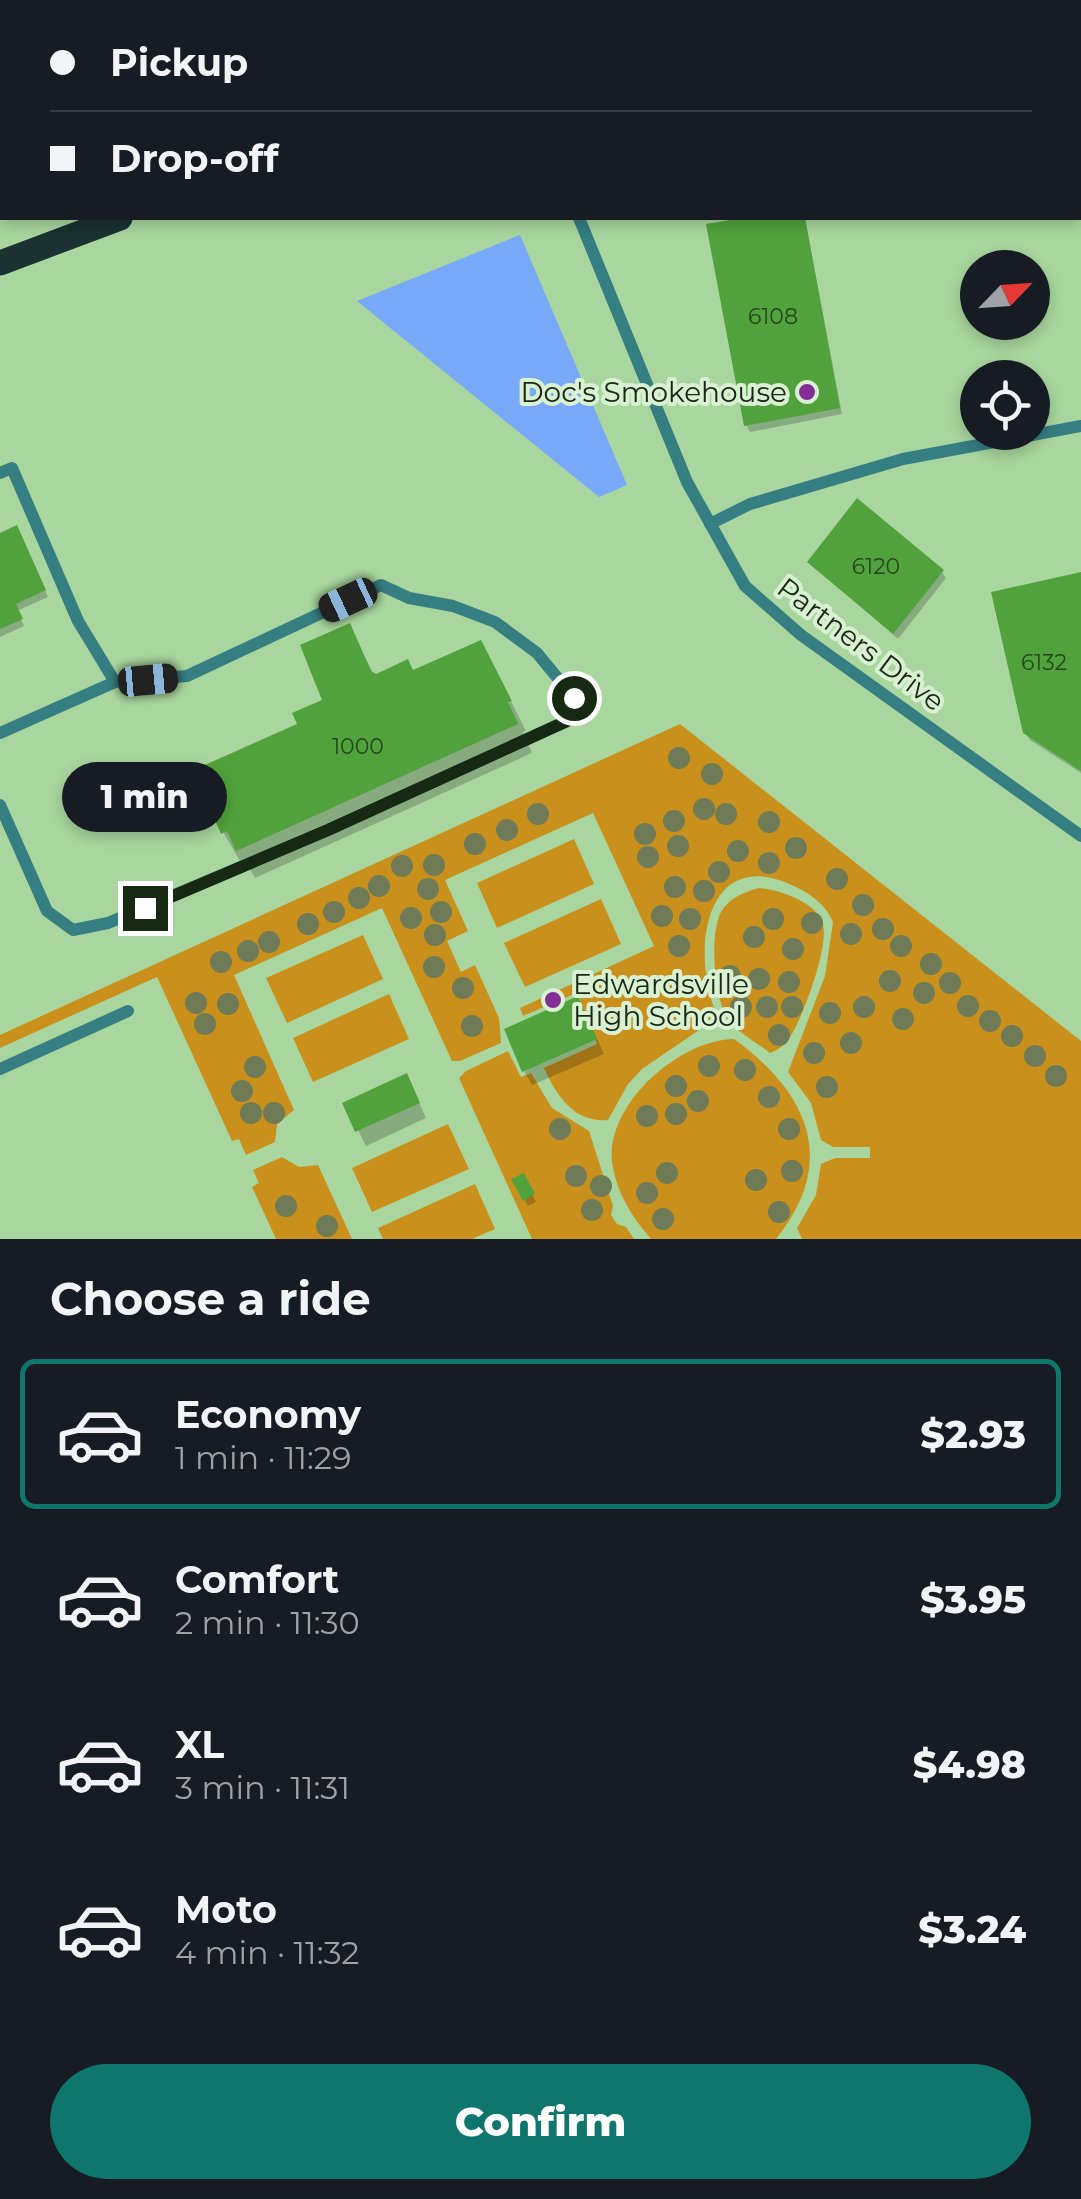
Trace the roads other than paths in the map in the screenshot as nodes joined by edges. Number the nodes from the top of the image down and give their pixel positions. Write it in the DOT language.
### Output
graph roads {
  1 [pos="115,220"];
  2 [pos="580,220"];
  3 [pos="0,263"];
  4 [pos="1081,426"];
  5 [pos="0,473"];
  6 [pos="710,524"];
  7 [pos="114,682"];
  8 [pos="0,733"];
  9 [pos="0,805"];
  10 [pos="1081,836"];
  11 [pos="128,1011"];
  12 [pos="0,1070"];
  1 -- 3 [label="main road"];
  2 -- 6 [label="lane, Partners Drive"];
  4 -- 6 [label="lane"];
  5 -- 7 [label="lane"];
  6 -- 10 [label="lane, Partners Drive"];
  7 -- 8 [label="lane"];
  7 -- 9 [label="lane"];
  11 -- 12 [label="lane"];
}
